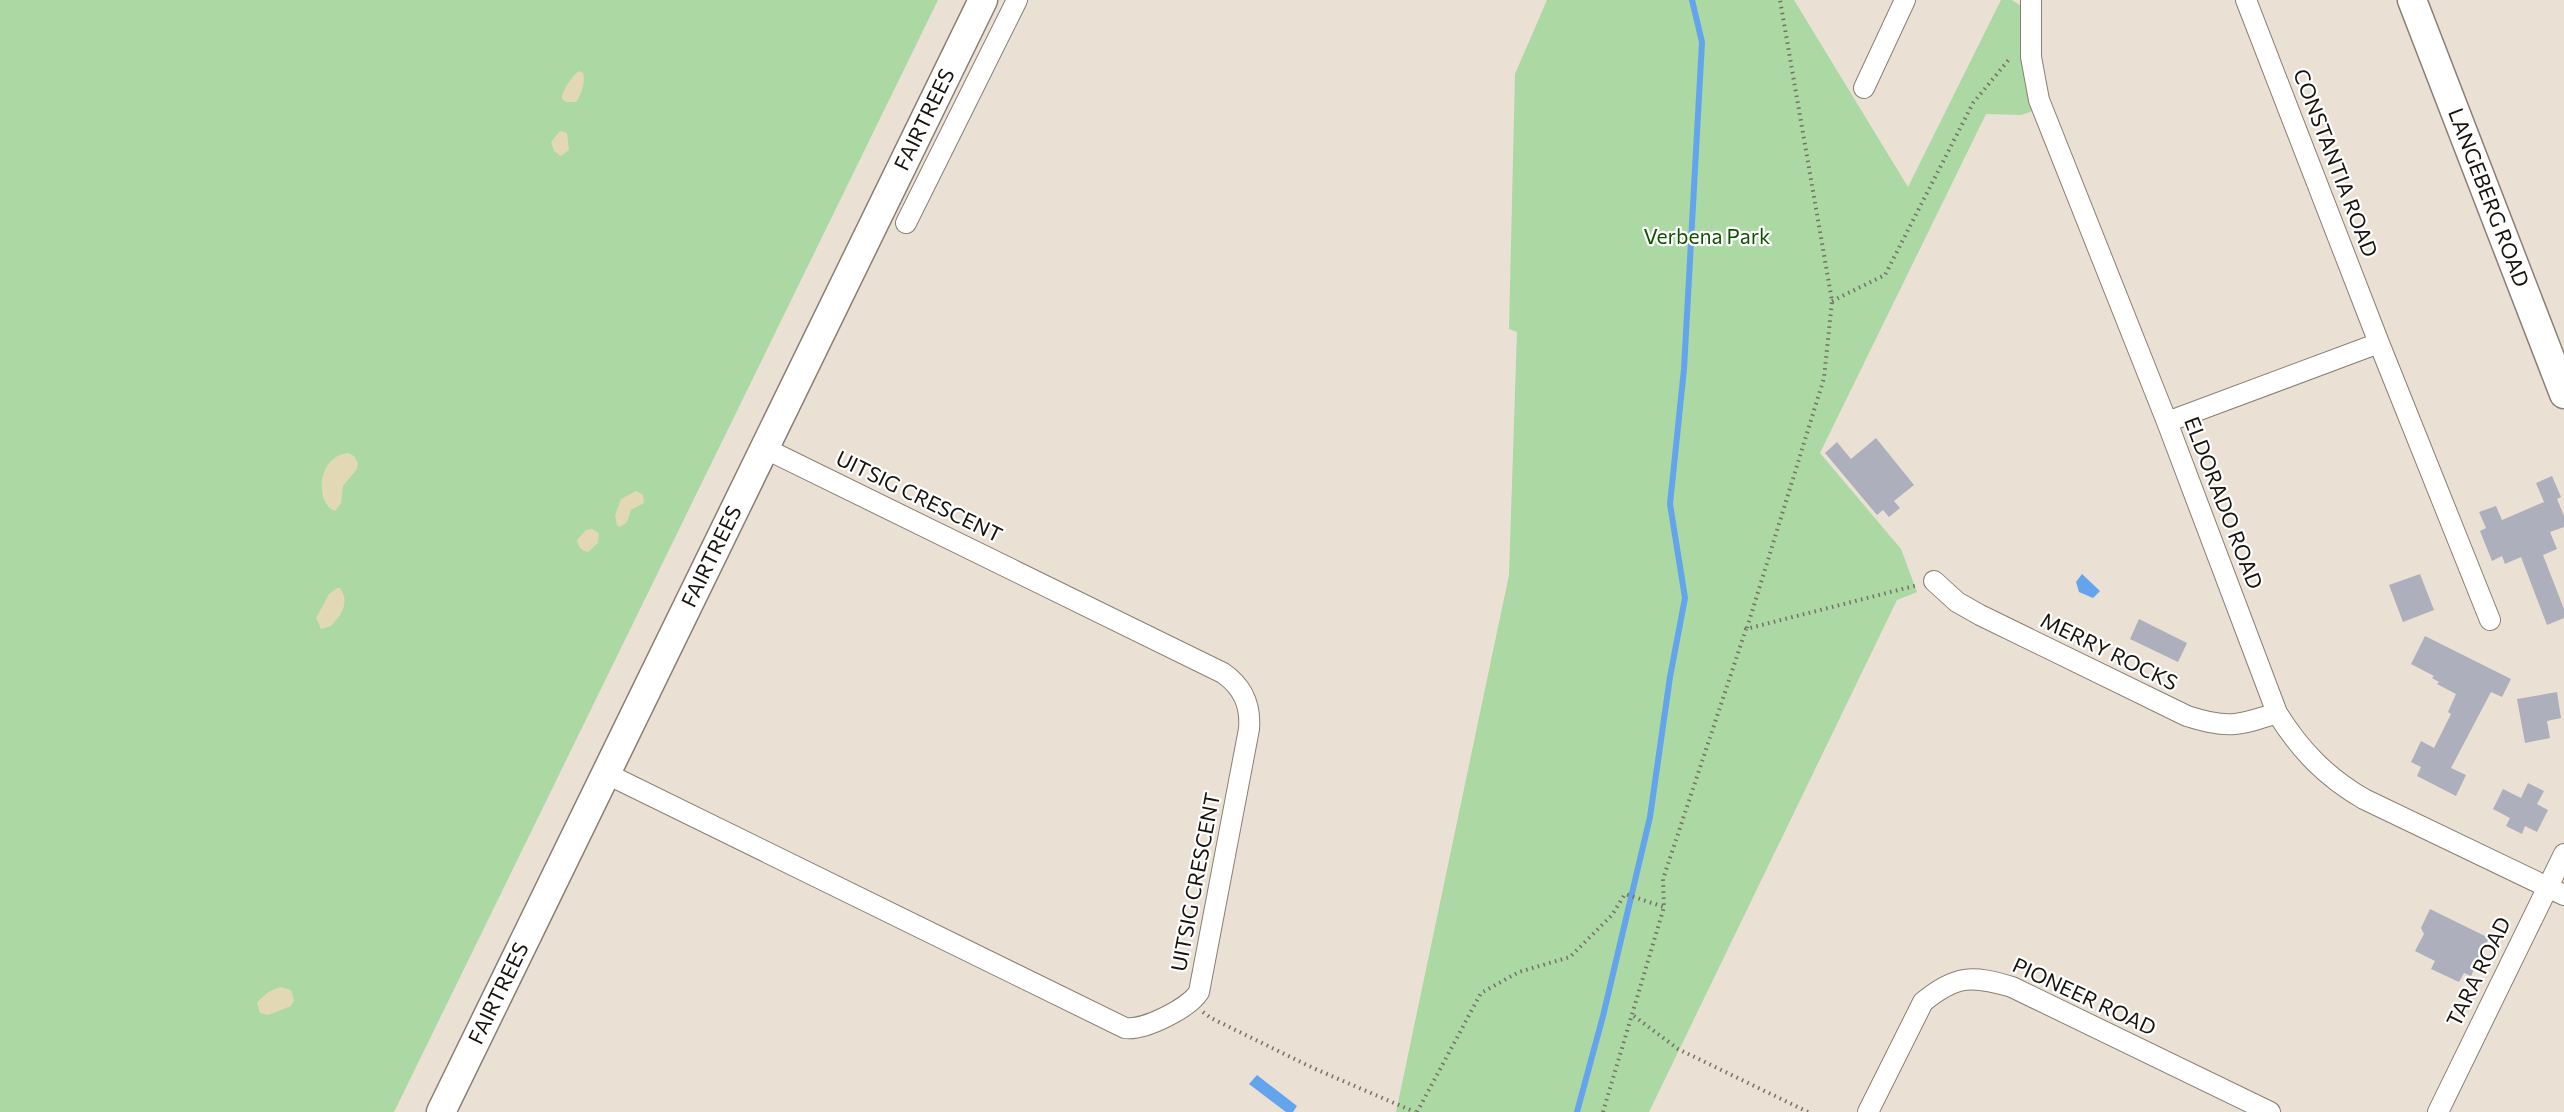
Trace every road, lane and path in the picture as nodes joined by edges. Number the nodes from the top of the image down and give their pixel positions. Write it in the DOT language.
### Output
graph roads {
  1 [pos="983,0"];
  2 [pos="1017,0"];
  3 [pos="1780,0"];
  4 [pos="1905,0"];
  5 [pos="2031,0"];
  6 [pos="2246,0"];
  7 [pos="2412,0"];
  8 [pos="2029,36"];
  9 [pos="941,87"];
  10 [pos="1864,88"];
  11 [pos="968,99"];
  12 [pos="906,223"];
  13 [pos="1832,301"];
  14 [pos="2379,343"];
  15 [pos="2564,394"];
  16 [pos="2167,422"];
  17 [pos="764,448"];
  18 [pos="1934,581"];
  19 [pos="2490,620"];
  20 [pos="1746,628"];
  21 [pos="2277,713"];
  22 [pos="605,773"];
  23 [pos="2564,854"];
  24 [pos="2556,891"];
  25 [pos="1664,907"];
  26 [pos="1191,1002"];
  27 [pos="1634,1016"];
  28 [pos="441,1112"];
  29 [pos="1416,1112"];
  30 [pos="1604,1112"];
  31 [pos="1808,1112"];
  32 [pos="1868,1112"];
  33 [pos="2270,1112"];
  34 [pos="2438,1112"];
  1 -- 9 [label="main road, FAIRTREES"];
  2 -- 11 [label="street"];
  3 -- 13 [label="path"];
  4 -- 10 [label="street"];
  5 -- 8 [label="street, ELDORADO ROAD"];
  6 -- 14 [label="street, CONSTANTIA ROAD"];
  7 -- 15 [label="main road, LANGEBERG ROAD"];
  8 -- 13 [label="path"];
  8 -- 16 [label="street, ELDORADO ROAD"];
  9 -- 11 [label="street"];
  9 -- 17 [label="main road, FAIRTREES"];
  11 -- 12 [label="street"];
  13 -- 20 [label="path"];
  14 -- 16 [label="street"];
  14 -- 19 [label="street, CONSTANTIA ROAD"];
  16 -- 21 [label="street, ELDORADO ROAD"];
  17 -- 22 [label="main road, FAIRTREES"];
  17 -- 26 [label="street, UITSIG CRESCENT"];
  18 -- 20 [label="path"];
  18 -- 21 [label="street, MERRY ROCKS"];
  20 -- 25 [label="path"];
  21 -- 24 [label="street, ELDORADO ROAD"];
  22 -- 26 [label="street, UITSIG CRESCENT"];
  22 -- 28 [label="main road, FAIRTREES"];
  23 -- 24 [label="street, TARA ROAD"];
  24 -- 34 [label="street, TARA ROAD"];
  25 -- 27 [label="path"];
  25 -- 29 [label="path"];
  26 -- 29 [label="path"];
  27 -- 30 [label="path"];
  27 -- 31 [label="path"];
  32 -- 33 [label="street, PIONEER ROAD"];
}
